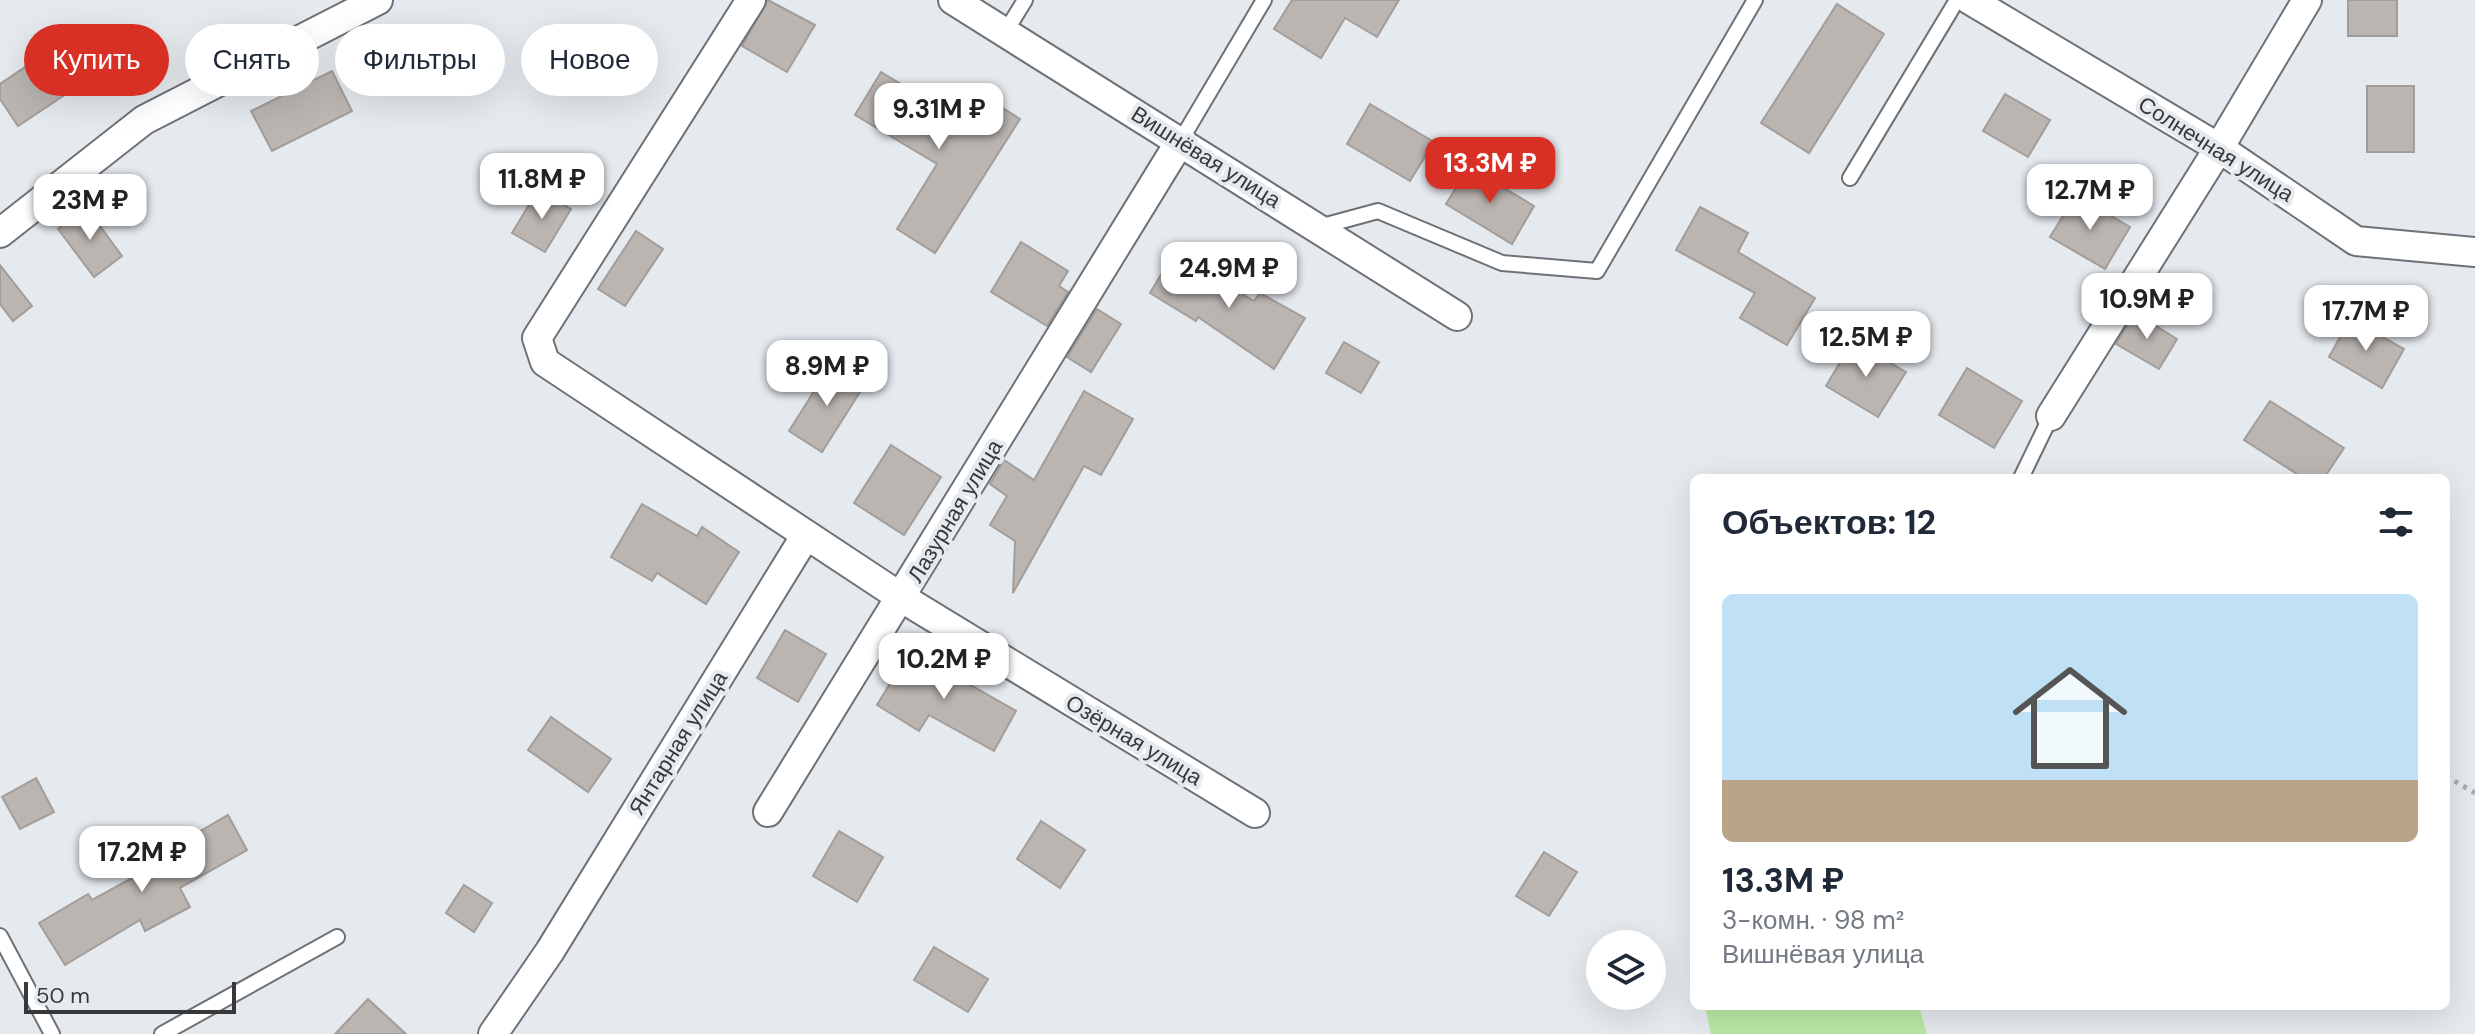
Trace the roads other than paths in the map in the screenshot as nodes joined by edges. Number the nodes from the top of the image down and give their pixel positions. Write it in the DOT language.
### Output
graph roads {
  1 [pos="378,0"];
  2 [pos="751,0"];
  3 [pos="953,0"];
  4 [pos="1025,0"];
  5 [pos="1264,0"];
  6 [pos="1755,0"];
  7 [pos="1957,0"];
  8 [pos="1970,0"];
  9 [pos="2307,0"];
  10 [pos="1006,31"];
  11 [pos="1181,140"];
  12 [pos="2219,148"];
  13 [pos="1850,178"];
  14 [pos="1318,227"];
  15 [pos="0,233"];
  16 [pos="2475,252"];
  17 [pos="1457,316"];
  18 [pos="2051,416"];
  19 [pos="2023,474"];
  20 [pos="806,535"];
  21 [pos="902,598"];
  22 [pos="768,812"];
  23 [pos="1255,813"];
  24 [pos="0,936"];
  25 [pos="337,937"];
  26 [pos="52,1034"];
  27 [pos="162,1034"];
  28 [pos="493,1034"];
  1 -- 15 [label="street"];
  2 -- 20 [label="street, Лазурная улица"];
  3 -- 10 [label="street, Вишнёвая улица"];
  4 -- 10 [label="lane"];
  5 -- 11 [label="lane"];
  6 -- 14 [label="lane"];
  7 -- 13 [label="lane"];
  8 -- 12 [label="street, Солнечная улица"];
  9 -- 12 [label="street"];
  10 -- 11 [label="street, Вишнёвая улица"];
  11 -- 14 [label="street, Вишнёвая улица"];
  11 -- 21 [label="street, Лазурная улица"];
  12 -- 16 [label="street, Солнечная улица"];
  12 -- 18 [label="street"];
  14 -- 17 [label="street, Вишнёвая улица"];
  18 -- 19 [label="lane"];
  20 -- 21 [label="street, Лазурная улица"];
  20 -- 28 [label="street, Янтарная улица"];
  21 -- 22 [label="street"];
  21 -- 23 [label="street, Озёрная улица"];
  24 -- 26 [label="lane"];
  25 -- 27 [label="lane"];
}
